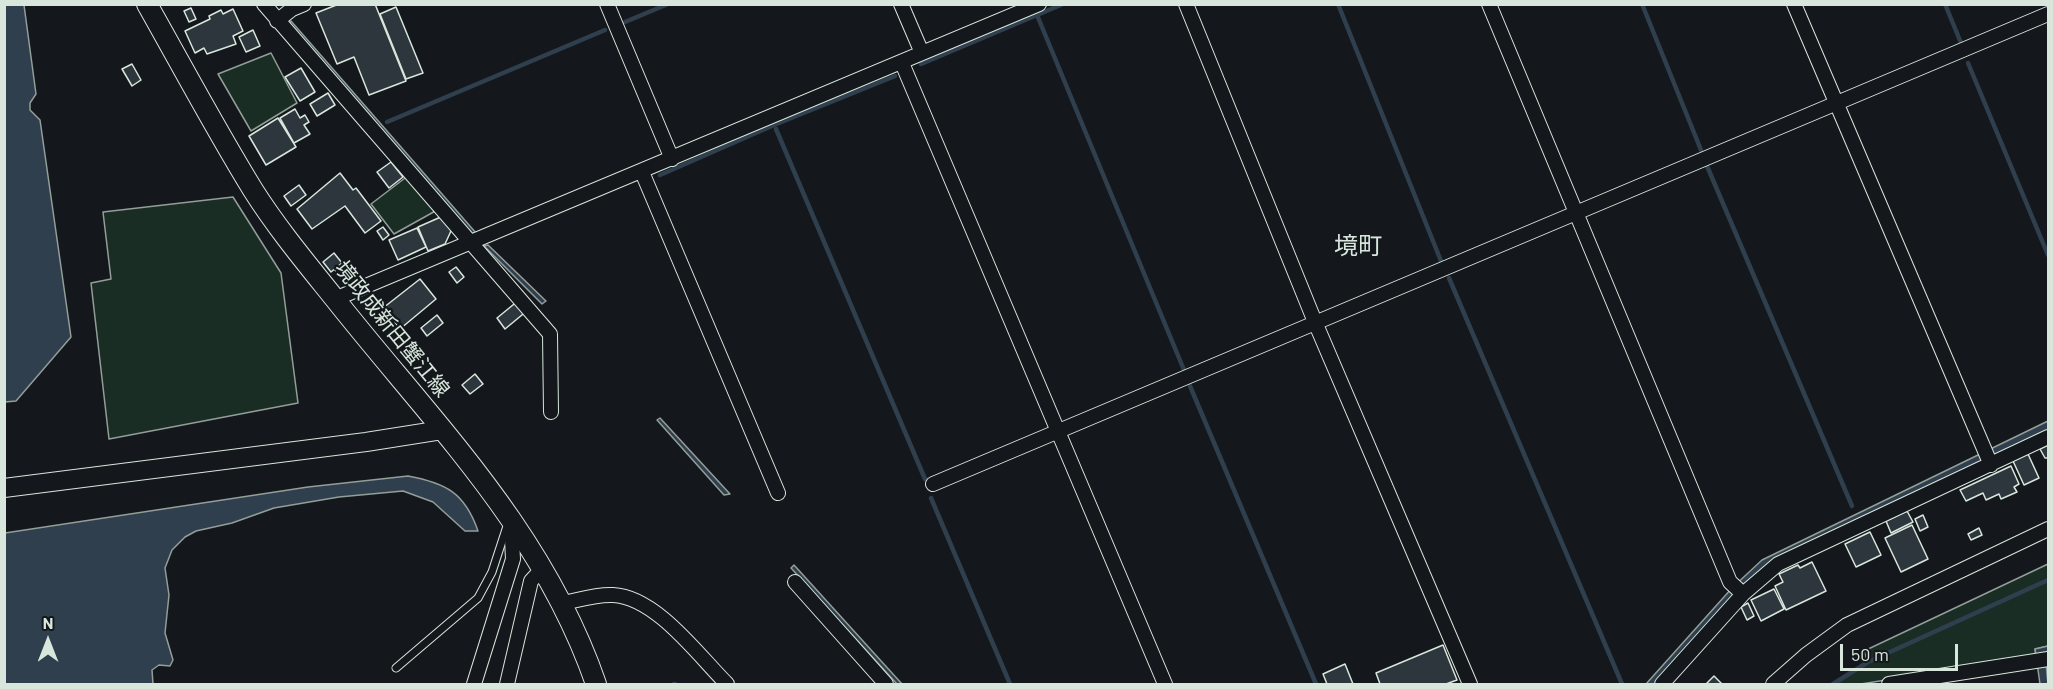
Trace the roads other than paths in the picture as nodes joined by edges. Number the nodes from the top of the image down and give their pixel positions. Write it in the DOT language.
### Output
graph roads {
  1 [pos="147,4"];
  2 [pos="264,4"];
  3 [pos="304,4"];
  4 [pos="607,4"];
  5 [pos="901,4"];
  6 [pos="1039,4"];
  7 [pos="1186,4"];
  8 [pos="1489,4"];
  9 [pos="1794,4"];
  10 [pos="2049,14"];
  11 [pos="277,21"];
  12 [pos="922,53"];
  13 [pos="902,63"];
  14 [pos="1835,102"];
  15 [pos="672,159"];
  16 [pos="642,172"];
  17 [pos="1575,213"];
  18 [pos="474,243"];
  19 [pos="335,299"];
  20 [pos="1315,322"];
  21 [pos="550,412"];
  22 [pos="442,430"];
  23 [pos="1058,432"];
  24 [pos="2049,437"];
  25 [pos="1988,458"];
  26 [pos="933,484"];
  27 [pos="4,488"];
  28 [pos="778,493"];
  29 [pos="510,515"];
  30 [pos="2049,529"];
  31 [pos="543,568"];
  32 [pos="795,582"];
  33 [pos="1738,589"];
  34 [pos="563,603"];
  35 [pos="2043,660"];
  36 [pos="396,668"];
  37 [pos="474,684"];
  38 [pos="507,684"];
  39 [pos="596,684"];
  40 [pos="727,684"];
  41 [pos="886,684"];
  42 [pos="1165,684"];
  43 [pos="1470,684"];
  44 [pos="1662,684"];
  45 [pos="1773,684"];
  46 [pos="1889,684"];
  1 -- 19 [label="main road, 境政成新田蟹江線"];
  2 -- 11 [label="street"];
  3 -- 11 [label="street"];
  4 -- 15 [label="street"];
  5 -- 12 [label="street"];
  6 -- 12 [label="street"];
  7 -- 20 [label="street"];
  8 -- 17 [label="street"];
  9 -- 14 [label="street"];
  10 -- 14 [label="street"];
  11 -- 18 [label="street"];
  12 -- 13 [label="street"];
  13 -- 15 [label="street"];
  13 -- 23 [label="street"];
  14 -- 17 [label="street"];
  14 -- 25 [label="street"];
  15 -- 16 [label="street"];
  16 -- 18 [label="street"];
  16 -- 28 [label="street"];
  17 -- 20 [label="street"];
  17 -- 33 [label="street"];
  18 -- 19 [label="street"];
  18 -- 21 [label="street"];
  19 -- 22 [label="main road, 境政成新田蟹江線"];
  20 -- 23 [label="street"];
  20 -- 43 [label="street"];
  22 -- 27 [label="street"];
  22 -- 29 [label="main road, 境政成新田蟹江線"];
  23 -- 26 [label="street"];
  23 -- 42 [label="street"];
  24 -- 25 [label="street"];
  25 -- 33 [label="street"];
  29 -- 31 [label="main road, 境政成新田蟹江線"];
  29 -- 36 [label="lane"];
  29 -- 37 [label="street"];
  30 -- 45 [label="street"];
  31 -- 34 [label="main road, 境政成新田蟹江線"];
  31 -- 38 [label="street"];
  32 -- 41 [label="street"];
  33 -- 44 [label="street"];
  34 -- 39 [label="main road, 境政成新田蟹江線"];
  34 -- 40 [label="street"];
  35 -- 46 [label="street"];
}
